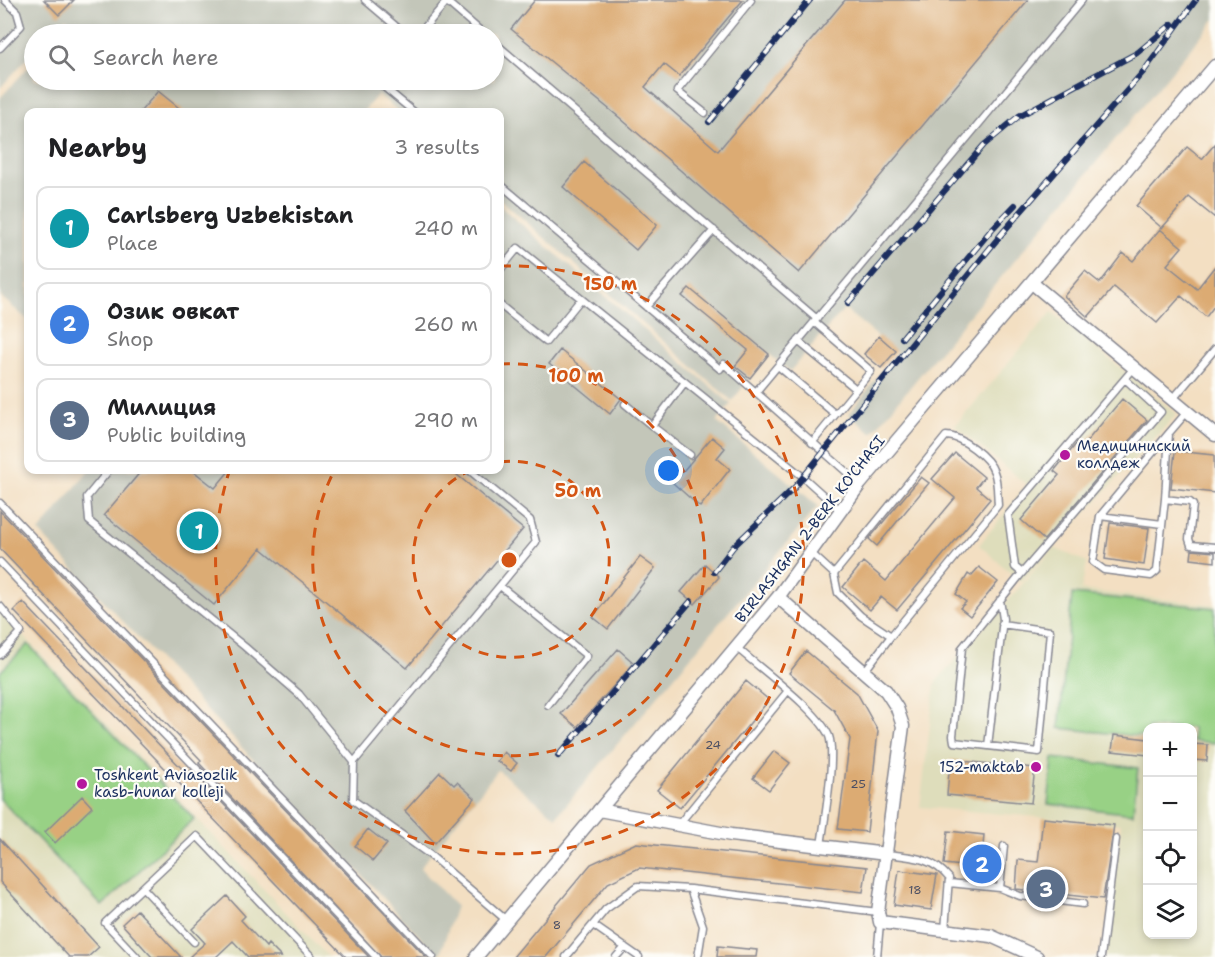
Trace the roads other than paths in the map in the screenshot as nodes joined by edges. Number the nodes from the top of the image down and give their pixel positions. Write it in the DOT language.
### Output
graph roads {
  1 [pos="5,0"];
  2 [pos="365,0"];
  3 [pos="751,0"];
  4 [pos="1082,0"];
  5 [pos="448,1"];
  6 [pos="393,24"];
  7 [pos="428,24"];
  8 [pos="473,24"];
  9 [pos="0,48"];
  10 [pos="504,51"];
  11 [pos="1215,66"];
  12 [pos="388,90"];
  13 [pos="409,108"];
  14 [pos="705,113"];
  15 [pos="504,187"];
  16 [pos="714,230"];
  17 [pos="504,265"];
  18 [pos="1032,284"];
  19 [pos="581,299"];
  20 [pos="646,307"];
  21 [pos="504,308"];
  22 [pos="815,321"];
  23 [pos="798,341"];
  24 [pos="1215,349"];
  25 [pos="778,366"];
  26 [pos="1134,367"];
  27 [pos="1125,379"];
  28 [pos="685,382"];
  29 [pos="856,389"];
  30 [pos="755,393"];
  31 [pos="1173,399"];
  32 [pos="625,404"];
  33 [pos="1187,411"];
  34 [pos="835,414"];
  35 [pos="652,426"];
  36 [pos="1169,433"];
  37 [pos="1215,435"];
  38 [pos="812,443"];
  39 [pos="690,455"];
  40 [pos="106,474"];
  41 [pos="474,474"];
  42 [pos="860,484"];
  43 [pos="1165,499"];
  44 [pos="0,503"];
  45 [pos="841,512"];
  46 [pos="1100,516"];
  47 [pos="1162,524"];
  48 [pos="1215,547"];
  49 [pos="810,553"];
  50 [pos="0,562"];
  51 [pos="1022,573"];
  52 [pos="834,574"];
  53 [pos="500,586"];
  54 [pos="778,597"];
  55 [pos="1000,600"];
  56 [pos="0,606"];
  57 [pos="1002,624"];
  58 [pos="891,636"];
  59 [pos="736,647"];
  60 [pos="0,655"];
  61 [pos="864,672"];
  62 [pos="787,692"];
  63 [pos="548,705"];
  64 [pos="988,746"];
  65 [pos="354,762"];
  66 [pos="599,810"];
  67 [pos="679,825"];
  68 [pos="1116,839"];
  69 [pos="821,846"];
  70 [pos="1004,846"];
  71 [pos="886,854"];
  72 [pos="949,883"];
  73 [pos="143,888"];
  74 [pos="1000,888"];
  75 [pos="690,890"];
  76 [pos="1083,904"];
  77 [pos="879,917"];
  78 [pos="507,921"];
  79 [pos="593,925"];
  80 [pos="945,930"];
  81 [pos="194,942"];
  82 [pos="625,947"];
  83 [pos="137,957"];
  84 [pos="312,957"];
  85 [pos="376,957"];
  86 [pos="433,957"];
  87 [pos="476,957"];
  88 [pos="566,957"];
  89 [pos="616,957"];
  90 [pos="639,957"];
  91 [pos="698,957"];
  92 [pos="877,957"];
  93 [pos="1037,957"];
  94 [pos="1101,957"];
  1 -- 9 [label="lane"];
  2 -- 6 [label="lane"];
  3 -- 14 [label="lane"];
  4 -- 22 [label="lane"];
  5 -- 7 [label="lane"];
  5 -- 8 [label="lane"];
  10 -- 16 [label="lane"];
  11 -- 18 [label="street, BIRLASHGAN 2-BERK KO'CHASI"];
  12 -- 13 [label="lane"];
  15 -- 20 [label="lane"];
  16 -- 20 [label="lane"];
  16 -- 22 [label="lane"];
  17 -- 19 [label="lane"];
  18 -- 26 [label="street"];
  18 -- 42 [label="street, BIRLASHGAN 2-BERK KO'CHASI"];
  19 -- 21 [label="lane"];
  19 -- 28 [label="lane"];
  20 -- 30 [label="lane"];
  22 -- 23 [label="lane"];
  22 -- 29 [label="lane"];
  23 -- 25 [label="lane"];
  23 -- 29 [label="lane"];
  24 -- 31 [label="lane"];
  25 -- 30 [label="lane"];
  25 -- 34 [label="lane"];
  26 -- 27 [label="lane"];
  26 -- 31 [label="street"];
  27 -- 51 [label="lane"];
  27 -- 51 [label="lane"];
  28 -- 35 [label="lane"];
  28 -- 45 [label="lane"];
  29 -- 34 [label="lane"];
  30 -- 38 [label="lane"];
  31 -- 33 [label="street"];
  32 -- 35 [label="lane"];
  33 -- 36 [label="lane"];
  33 -- 37 [label="street"];
  34 -- 38 [label="lane"];
  35 -- 39 [label="lane"];
  36 -- 43 [label="lane"];
  36 -- 46 [label="lane"];
  38 -- 42 [label="lane"];
  40 -- 65 [label="lane"];
  41 -- 53 [label="lane"];
  42 -- 45 [label="street, BIRLASHGAN 2-BERK KO'CHASI"];
  43 -- 47 [label="lane"];
  43 -- 48 [label="lane"];
  44 -- 86 [label="lane"];
  45 -- 49 [label="street, BIRLASHGAN 2-BERK KO'CHASI"];
  46 -- 47 [label="lane"];
  46 -- 47 [label="lane"];
  49 -- 52 [label="lane"];
  49 -- 54 [label="street, BIRLASHGAN 2-BERK KO'CHASI"];
  50 -- 85 [label="lane"];
  51 -- 55 [label="lane"];
  52 -- 58 [label="lane"];
  52 -- 58 [label="lane"];
  53 -- 63 [label="lane"];
  53 -- 65 [label="lane"];
  54 -- 59 [label="street, BIRLASHGAN 2-BERK KO'CHASI"];
  54 -- 61 [label="street"];
  55 -- 57 [label="lane"];
  55 -- 64 [label="lane"];
  56 -- 60 [label="lane"];
  57 -- 64 [label="lane"];
  57 -- 64 [label="lane"];
  58 -- 61 [label="lane"];
  59 -- 62 [label="lane"];
  59 -- 66 [label="street, BIRLASHGAN 2-BERK KO'CHASI"];
  61 -- 71 [label="street"];
  62 -- 67 [label="lane"];
  62 -- 69 [label="lane"];
  65 -- 78 [label="lane"];
  66 -- 67 [label="street"];
  66 -- 78 [label="street, BIRLASHGAN 2-BERK KO'CHASI"];
  67 -- 69 [label="street"];
  68 -- 94 [label="lane"];
  69 -- 71 [label="street"];
  70 -- 74 [label="lane"];
  71 -- 72 [label="lane"];
  71 -- 77 [label="street"];
  72 -- 74 [label="lane"];
  72 -- 80 [label="lane"];
  73 -- 81 [label="lane"];
  73 -- 83 [label="lane"];
  73 -- 84 [label="lane"];
  74 -- 76 [label="lane"];
  75 -- 77 [label="lane"];
  75 -- 79 [label="lane"];
  75 -- 91 [label="lane"];
  77 -- 80 [label="street"];
  77 -- 92 [label="lane"];
  78 -- 87 [label="street, BIRLASHGAN 2-BERK KO'CHASI"];
  79 -- 82 [label="lane"];
  79 -- 88 [label="lane"];
  80 -- 93 [label="street"];
  82 -- 89 [label="lane"];
  82 -- 90 [label="lane"];
}
